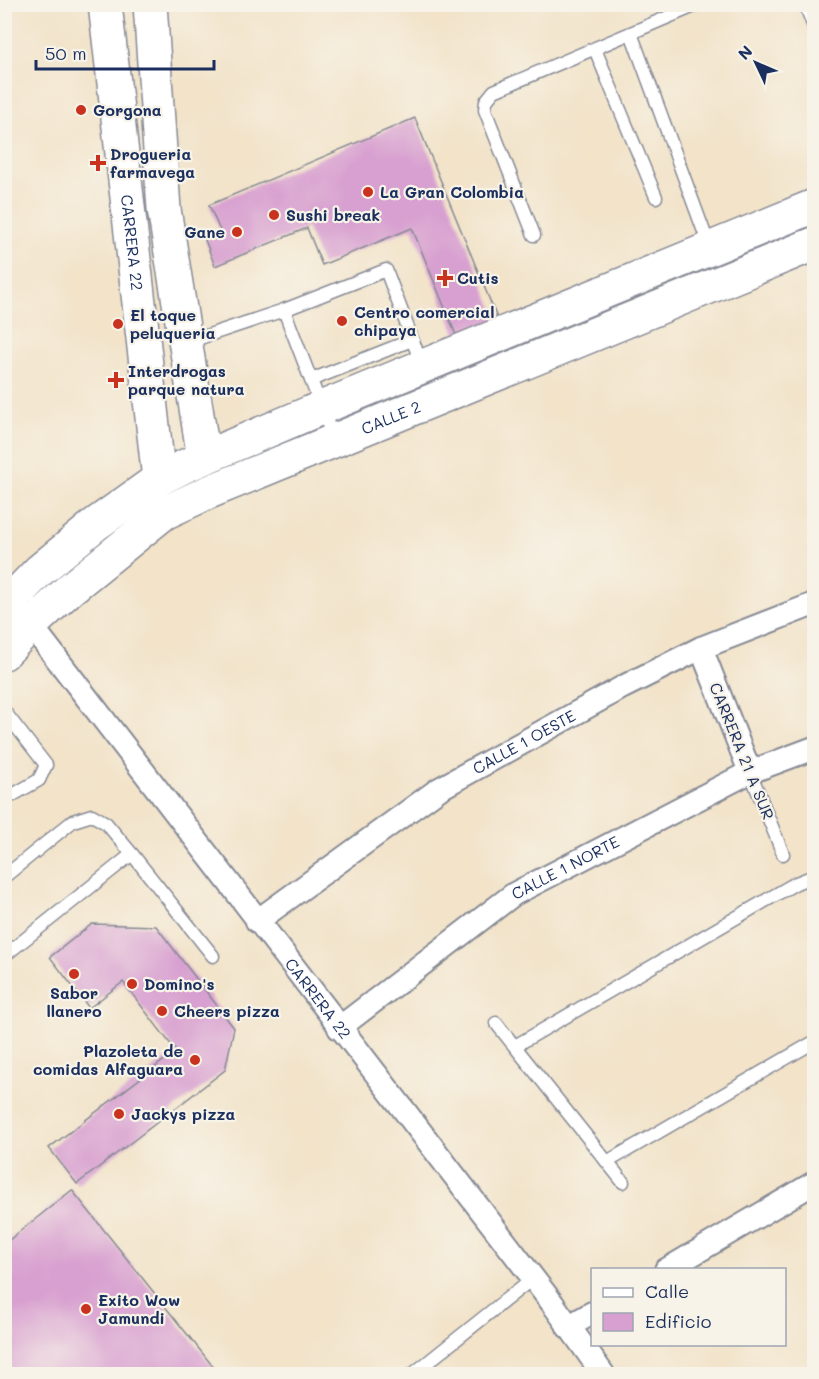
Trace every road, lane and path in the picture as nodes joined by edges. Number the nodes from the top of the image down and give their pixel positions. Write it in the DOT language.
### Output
graph roads {
  1 [pos="105,4"];
  2 [pos="150,4"];
  3 [pos="699,4"];
  4 [pos="805,4"];
  5 [pos="814,27"];
  6 [pos="631,33"];
  7 [pos="595,49"];
  8 [pos="656,197"];
  9 [pos="814,207"];
  10 [pos="534,235"];
  11 [pos="814,244"];
  12 [pos="711,249"];
  13 [pos="284,310"];
  14 [pos="187,342"];
  15 [pos="418,353"];
  16 [pos="316,394"];
  17 [pos="334,441"];
  18 [pos="204,458"];
  19 [pos="159,479"];
  20 [pos="39,571"];
  21 [pos="4,586"];
  22 [pos="814,604"];
  23 [pos="4,607"];
  24 [pos="31,625"];
  25 [pos="701,648"];
  26 [pos="4,653"];
  27 [pos="4,711"];
  28 [pos="814,748"];
  29 [pos="750,772"];
  30 [pos="4,800"];
  31 [pos="132,854"];
  32 [pos="783,854"];
  33 [pos="814,876"];
  34 [pos="4,877"];
  35 [pos="257,921"];
  36 [pos="4,956"];
  37 [pos="213,956"];
  38 [pos="496,1023"];
  39 [pos="339,1028"];
  40 [pos="814,1042"];
  41 [pos="515,1046"];
  42 [pos="607,1162"];
  43 [pos="623,1182"];
  44 [pos="814,1183"];
  45 [pos="668,1268"];
  46 [pos="533,1278"];
  47 [pos="591,1314"];
  48 [pos="568,1327"];
  49 [pos="413,1374"];
  50 [pos="603,1374"];
  1 -- 19 [label="main road, CARRERA 22"];
  2 -- 14 [label="main road"];
  3 -- 6 [label="lane"];
  4 -- 5 [label="lane"];
  6 -- 7 [label="lane"];
  6 -- 12 [label="lane"];
  7 -- 8 [label="lane"];
  7 -- 10 [label="lane"];
  9 -- 12 [label="main road"];
  11 -- 17 [label="main road, CALLE 2"];
  12 -- 15 [label="main road"];
  13 -- 14 [label="lane"];
  13 -- 15 [label="lane"];
  13 -- 16 [label="lane"];
  14 -- 18 [label="main road"];
  15 -- 16 [label="main road"];
  16 -- 17 [label="lane"];
  16 -- 18 [label="main road"];
  17 -- 24 [label="main road, CALLE 2"];
  18 -- 19 [label="main road"];
  19 -- 20 [label="main road"];
  20 -- 21 [label="street"];
  20 -- 23 [label="main road"];
  22 -- 25 [label="street, CALLE 1 OESTE"];
  24 -- 26 [label="main road, CALLE 2"];
  24 -- 35 [label="street, CARRERA 22"];
  25 -- 29 [label="street, CARRERA 21 A SUR"];
  25 -- 35 [label="street, CALLE 1 OESTE"];
  27 -- 30 [label="lane"];
  28 -- 29 [label="street, CALLE 1 NORTE"];
  29 -- 32 [label="lane, CARRERA 21 A SUR"];
  29 -- 39 [label="street, CALLE 1 NORTE"];
  31 -- 34 [label="lane"];
  31 -- 36 [label="lane"];
  31 -- 37 [label="lane"];
  33 -- 41 [label="lane"];
  35 -- 39 [label="street, CARRERA 22"];
  38 -- 41 [label="lane"];
  39 -- 46 [label="street, CARRERA 22"];
  40 -- 42 [label="lane"];
  41 -- 42 [label="lane"];
  42 -- 43 [label="lane"];
  44 -- 45 [label="street"];
  46 -- 48 [label="street, CARRERA 22"];
  46 -- 49 [label="lane"];
  47 -- 48 [label="street"];
  48 -- 50 [label="street, CARRERA 22"];
}
